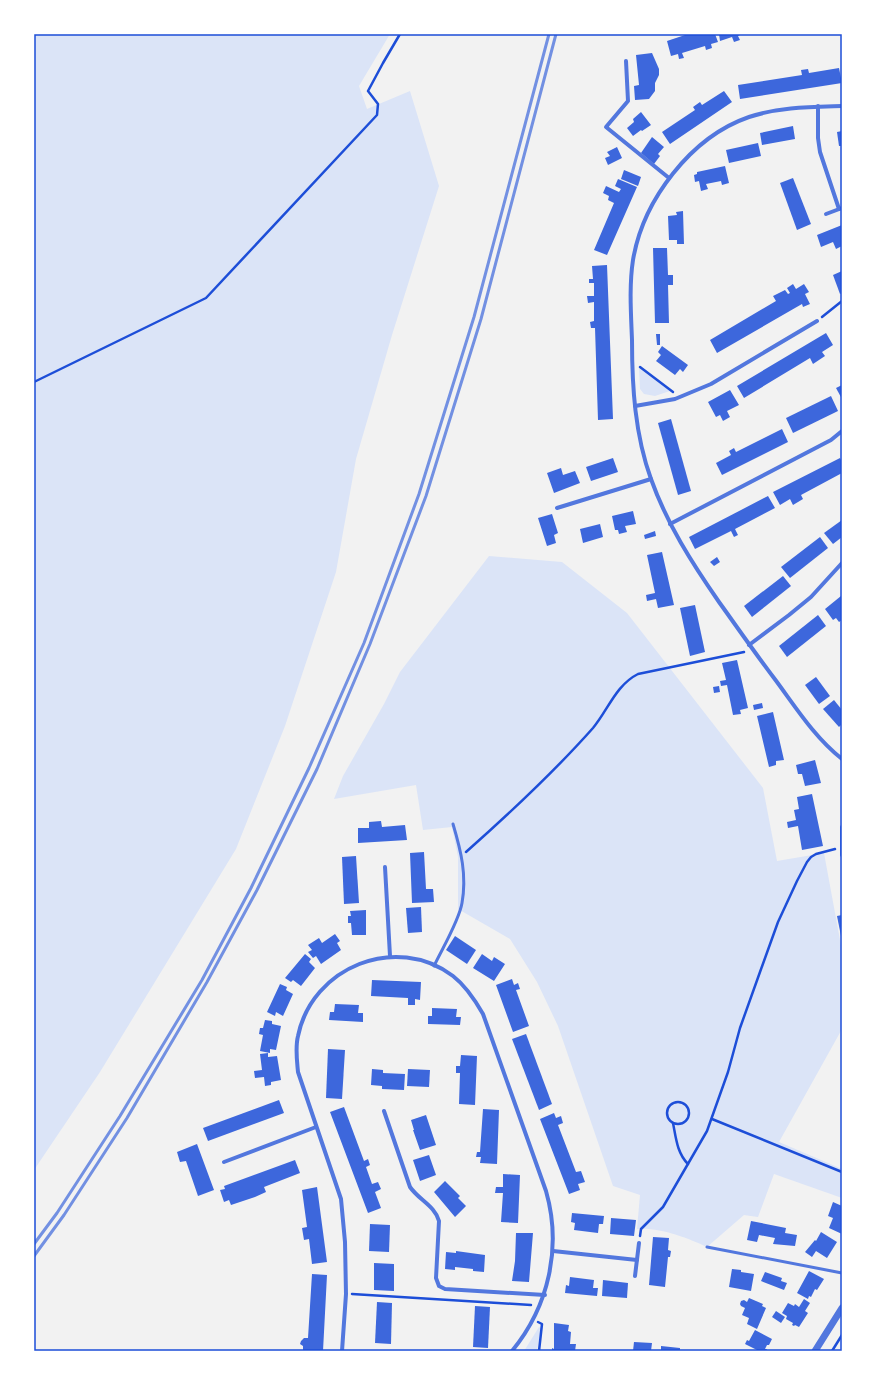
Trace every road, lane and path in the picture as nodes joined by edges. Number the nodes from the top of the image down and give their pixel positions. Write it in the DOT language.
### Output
graph roads {
  1 [pos="400,34"];
  2 [pos="626,61"];
  3 [pos="818,106"];
  4 [pos="842,106"];
  5 [pos="669,178"];
  6 [pos="840,209"];
  7 [pos="826,214"];
  8 [pos="842,301"];
  9 [pos="817,321"];
  10 [pos="632,361"];
  11 [pos="34,382"];
  12 [pos="681,397"];
  13 [pos="635,406"];
  14 [pos="842,431"];
  15 [pos="651,479"];
  16 [pos="557,508"];
  17 [pos="670,524"];
  18 [pos="842,562"];
  19 [pos="749,645"];
  20 [pos="753,650"];
  21 [pos="842,759"];
  22 [pos="454,824"];
  23 [pos="842,827"];
  24 [pos="841,847"];
  25 [pos="842,855"];
  26 [pos="462,856"];
  27 [pos="385,867"];
  28 [pos="390,956"];
  29 [pos="434,966"];
  30 [pos="384,1111"];
  31 [pos="712,1119"];
  32 [pos="673,1122"];
  33 [pos="316,1127"];
  34 [pos="224,1162"];
  35 [pos="688,1164"];
  36 [pos="842,1172"];
  37 [pos="638,1243"];
  38 [pos="707,1247"];
  39 [pos="553,1251"];
  40 [pos="637,1260"];
  41 [pos="842,1273"];
  42 [pos="635,1276"];
  43 [pos="346,1294"];
  44 [pos="545,1295"];
  45 [pos="541,1305"];
  46 [pos="842,1308"];
  47 [pos="534,1320"];
  48 [pos="842,1335"];
  49 [pos="342,1351"];
  50 [pos="512,1351"];
  51 [pos="540,1351"];
  52 [pos="815,1351"];
  53 [pos="832,1351"];
  1 -- 11 [label="path"];
  2 -- 5 [label="street"];
  3 -- 4 [label="street"];
  3 -- 5 [label="street"];
  3 -- 6 [label="street"];
  5 -- 10 [label="street"];
  6 -- 7 [label="street"];
  8 -- 9 [label="path"];
  9 -- 12 [label="street"];
  10 -- 12 [label="path"];
  10 -- 13 [label="street"];
  12 -- 13 [label="street"];
  13 -- 15 [label="street"];
  14 -- 17 [label="street"];
  15 -- 16 [label="street"];
  15 -- 17 [label="street"];
  17 -- 19 [label="street"];
  18 -- 19 [label="street"];
  19 -- 20 [label="street"];
  20 -- 21 [label="street"];
  20 -- 26 [label="path"];
  22 -- 26 [label="lane"];
  23 -- 24 [label="street"];
  24 -- 25 [label="street"];
  24 -- 31 [label="path"];
  26 -- 29 [label="lane"];
  27 -- 28 [label="street"];
  28 -- 29 [label="street"];
  28 -- 33 [label="street"];
  29 -- 39 [label="street"];
  30 -- 44 [label="street"];
  31 -- 35 [label="path"];
  31 -- 36 [label="path"];
  32 -- 32 [label="path"];
  32 -- 35 [label="path"];
  33 -- 34 [label="street"];
  33 -- 43 [label="street"];
  35 -- 37 [label="path"];
  37 -- 40 [label="street"];
  38 -- 41 [label="lane"];
  39 -- 40 [label="street"];
  39 -- 44 [label="street"];
  40 -- 42 [label="street"];
  43 -- 45 [label="path"];
  43 -- 49 [label="street"];
  44 -- 45 [label="street"];
  45 -- 47 [label="street"];
  46 -- 52 [label="street"];
  47 -- 50 [label="street"];
  47 -- 51 [label="path"];
  48 -- 53 [label="path"];
}
